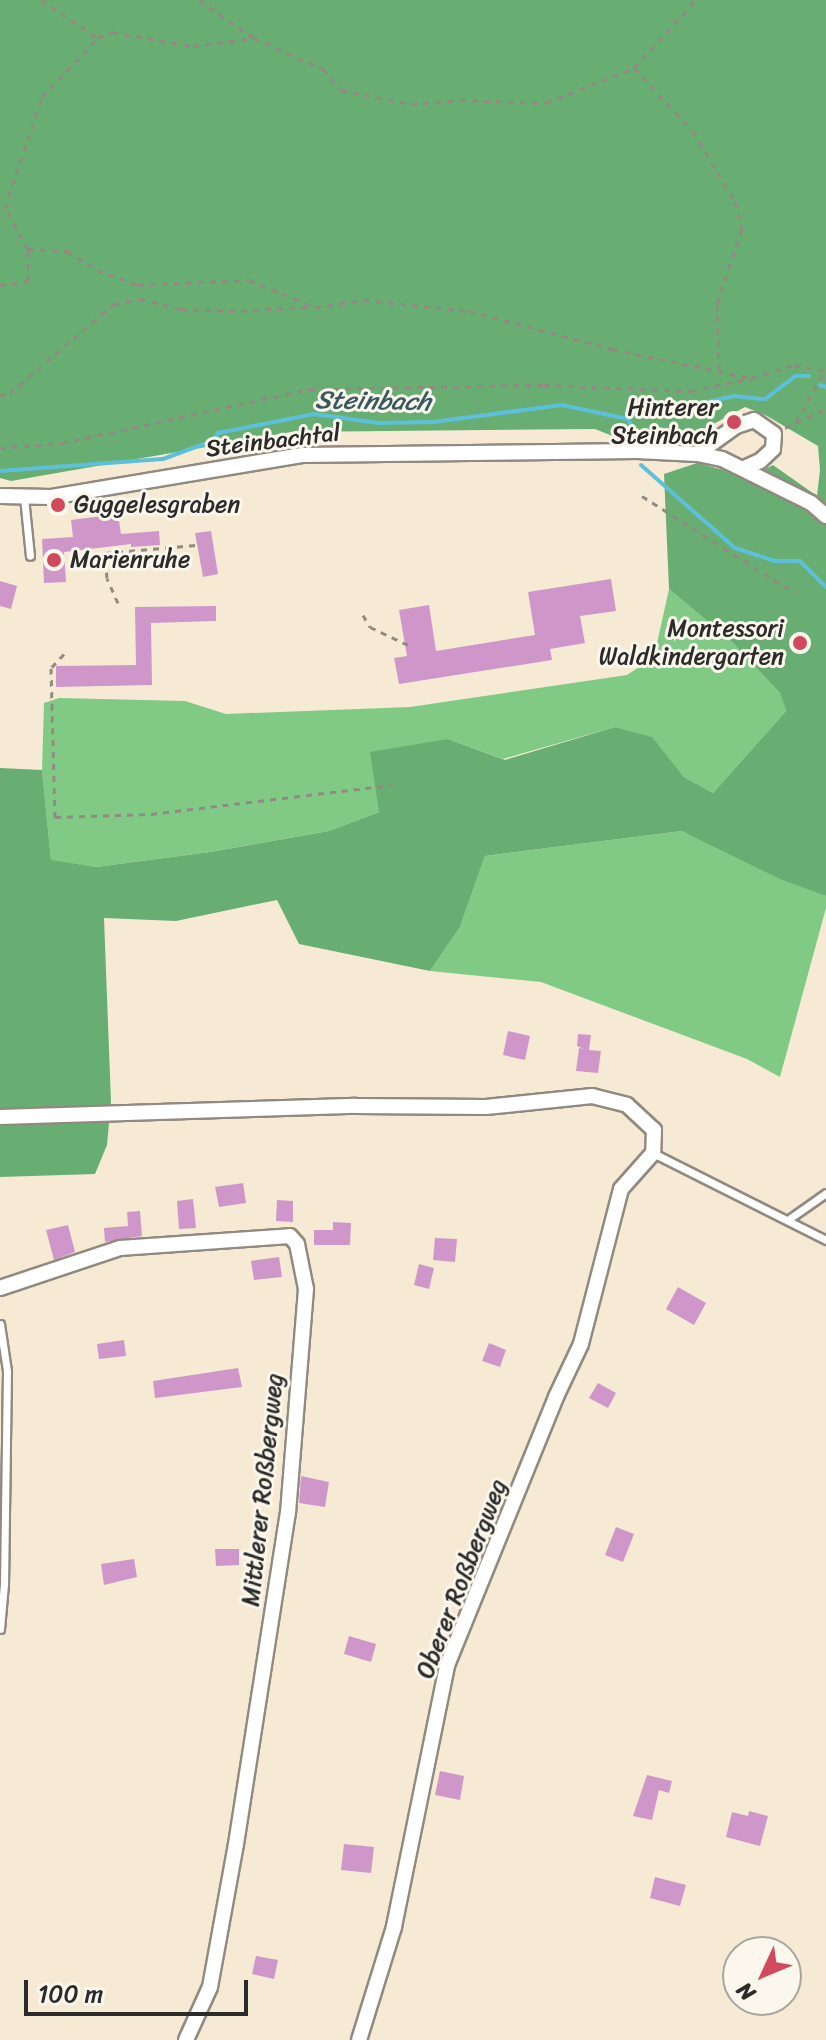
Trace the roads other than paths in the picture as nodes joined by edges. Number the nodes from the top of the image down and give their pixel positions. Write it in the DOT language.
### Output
graph roads {
  1 [pos="697,454"];
  2 [pos="744,468"];
  3 [pos="0,496"];
  4 [pos="24,497"];
  5 [pos="826,516"];
  6 [pos="30,556"];
  7 [pos="0,1117"];
  8 [pos="653,1153"];
  9 [pos="826,1193"];
  10 [pos="789,1219"];
  11 [pos="826,1240"];
  12 [pos="0,1288"];
  13 [pos="0,1324"];
  14 [pos="2,1585"];
  15 [pos="0,1629"];
  16 [pos="186,2040"];
  17 [pos="359,2040"];
  1 -- 2 [label="street, Steinbachtal"];
  1 -- 2 [label="street"];
  1 -- 4 [label="street, Steinbachtal"];
  2 -- 5 [label="street, Steinbachtal"];
  3 -- 4 [label="street, Steinbachtal"];
  4 -- 6 [label="lane"];
  7 -- 8 [label="street"];
  8 -- 10 [label="lane"];
  8 -- 17 [label="street, Oberer Roßbergweg"];
  9 -- 10 [label="lane"];
  10 -- 11 [label="lane"];
  12 -- 16 [label="street, Mittlerer Roßbergweg"];
  13 -- 14 [label="lane"];
  14 -- 15 [label="lane"];
}
